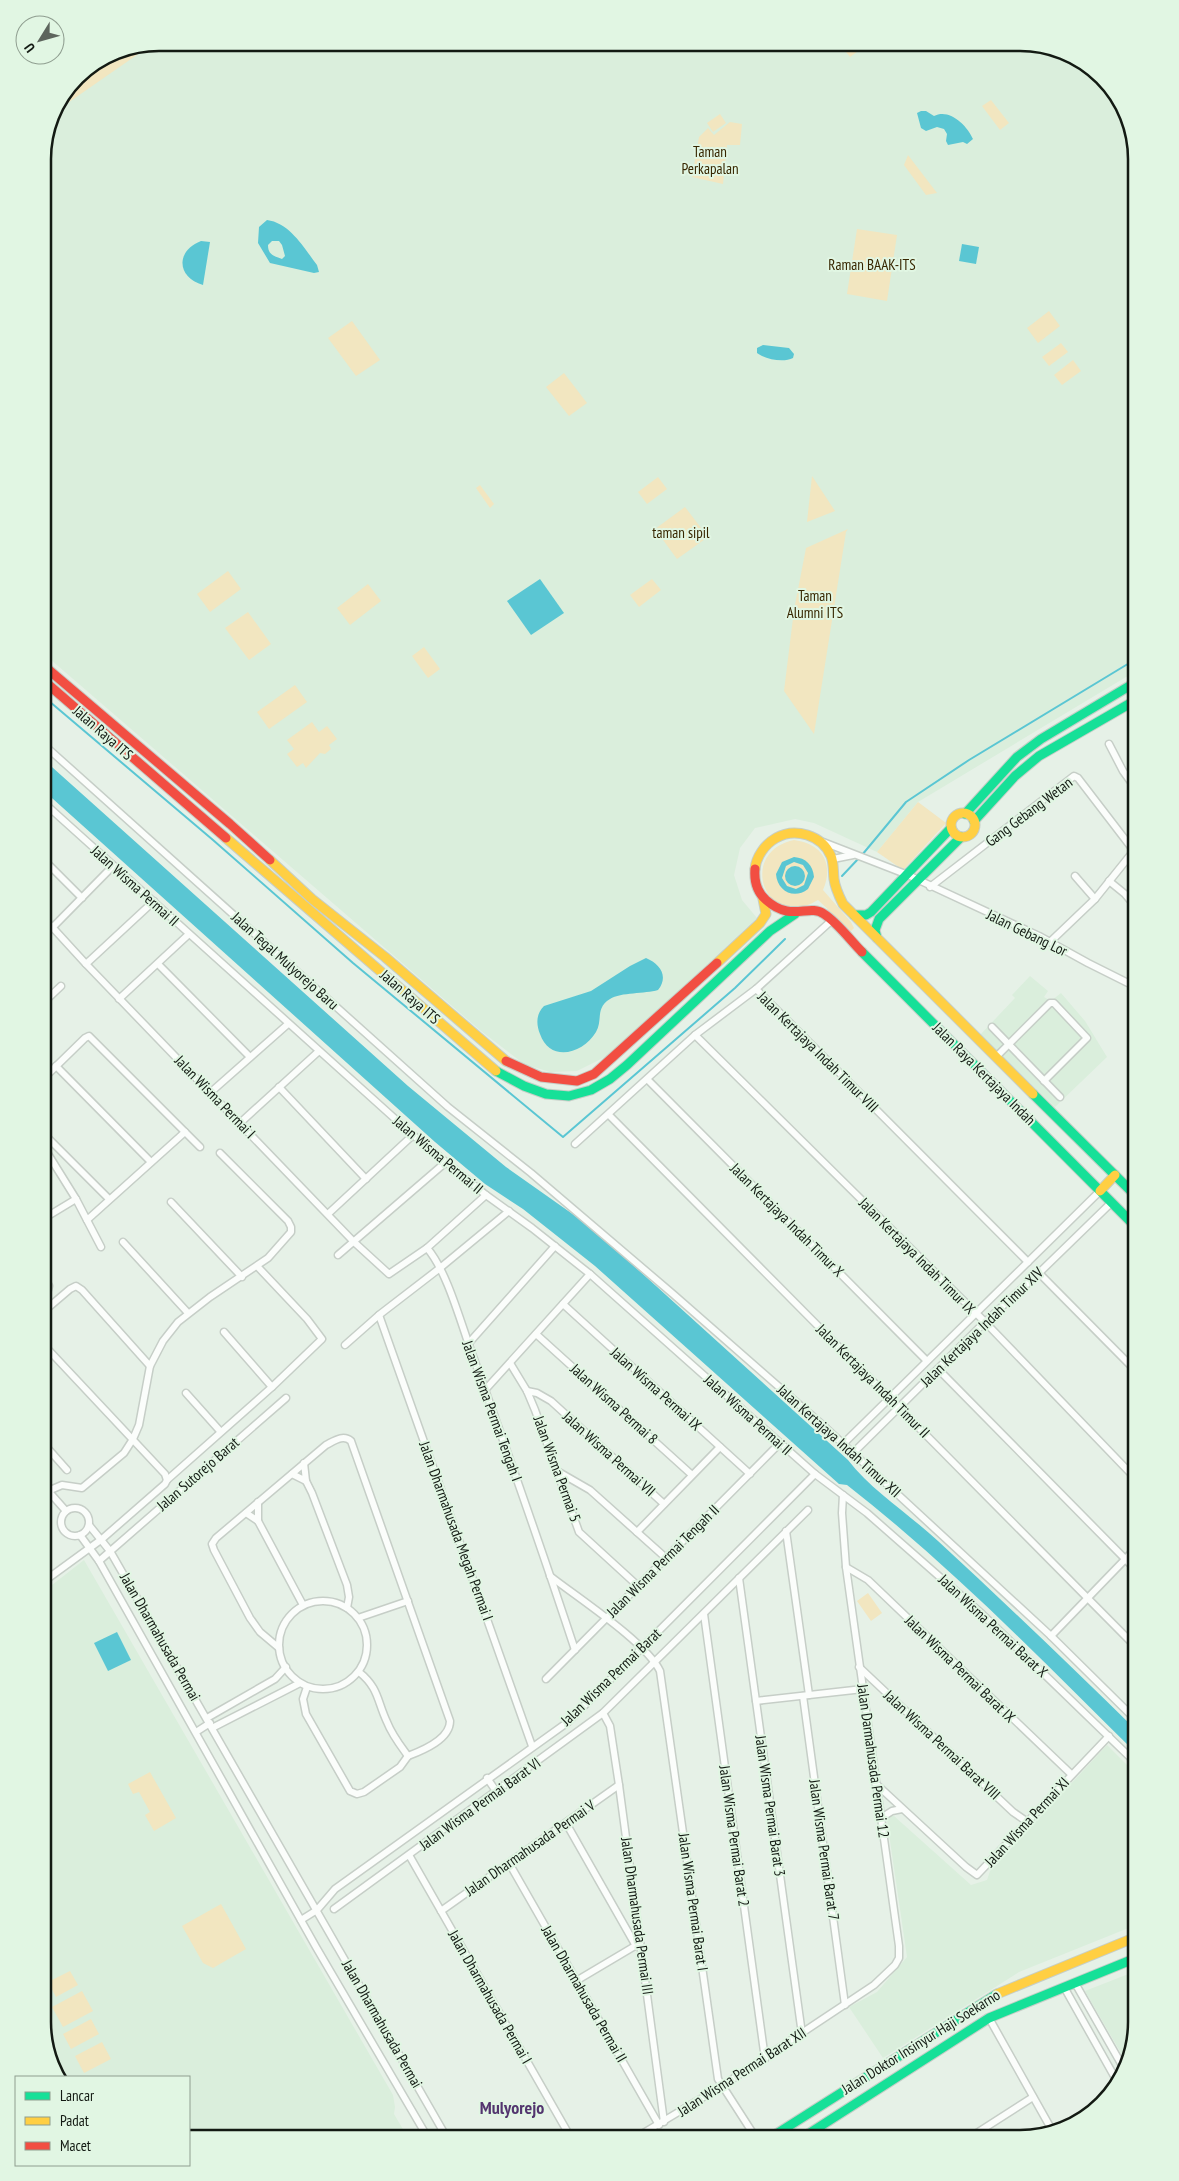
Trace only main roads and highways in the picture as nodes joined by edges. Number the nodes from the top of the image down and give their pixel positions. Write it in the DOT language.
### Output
graph roads {
  1 [pos="51,672"];
  2 [pos="51,687"];
  3 [pos="1128,687"];
  4 [pos="1116,695"];
  5 [pos="1128,705"];
  6 [pos="1124,707"];
  7 [pos="965,814"];
  8 [pos="220,815"];
  9 [pos="974,821"];
  10 [pos="230,824"];
  11 [pos="211,826"];
  12 [pos="951,828"];
  13 [pos="221,834"];
  14 [pos="962,837"];
  15 [pos="761,896"];
  16 [pos="795,914"];
  17 [pos="857,918"];
  18 [pos="847,936"];
  19 [pos="875,937"];
  20 [pos="860,949"];
  21 [pos="378,952"];
  22 [pos="389,961"];
  23 [pos="371,963"];
  24 [pos="381,971"];
  25 [pos="664,1013"];
  26 [pos="653,1023"];
  27 [pos="673,1023"];
  28 [pos="662,1033"];
  29 [pos="1115,1175"];
  30 [pos="1128,1188"];
  31 [pos="1100,1191"];
  32 [pos="1128,1219"];
  33 [pos="1128,1941"];
  34 [pos="1128,1961"];
  35 [pos="885,2064"];
  36 [pos="899,2075"];
  37 [pos="782,2130"];
  38 [pos="820,2130"];
  1 -- 8 [label="main road, Jalan Raya ITS"];
  2 -- 11 [label="main road, Jalan Raya ITS"];
  3 -- 4 [label="main road"];
  4 -- 6 [label="main road"];
  4 -- 7 [label="main road"];
  5 -- 6 [label="main road"];
  6 -- 9 [label="main road"];
  7 -- 9 [label="main road"];
  7 -- 12 [label="main road"];
  8 -- 10 [label="main road, Jalan Raya ITS"];
  8 -- 11 [label="main road"];
  9 -- 14 [label="main road"];
  10 -- 13 [label="main road"];
  10 -- 21 [label="main road, Jalan Raya ITS"];
  11 -- 13 [label="main road, Jalan Raya ITS"];
  12 -- 14 [label="main road"];
  12 -- 17 [label="main road"];
  13 -- 23 [label="main road, Jalan Raya ITS"];
  14 -- 19 [label="main road"];
  15 -- 16 [label="main road"];
  15 -- 17 [label="main road, Jalan Raya Kertajaya Indah"];
  15 -- 25 [label="main road, Jalan Raya ITS"];
  16 -- 18 [label="main road, Jalan Raya Kertajaya Indah"];
  16 -- 27 [label="main road, Jalan Raya ITS"];
  17 -- 18 [label="main road"];
  17 -- 19 [label="main road, Jalan Raya Kertajaya Indah"];
  18 -- 20 [label="main road, Jalan Raya Kertajaya Indah"];
  19 -- 20 [label="main road"];
  19 -- 29 [label="main road, Jalan Raya Kertajaya Indah"];
  20 -- 31 [label="main road, Jalan Raya Kertajaya Indah"];
  21 -- 22 [label="main road, Jalan Raya ITS"];
  21 -- 23 [label="main road"];
  22 -- 24 [label="main road"];
  22 -- 26 [label="main road, Jalan Raya ITS"];
  23 -- 24 [label="main road, Jalan Raya ITS"];
  24 -- 28 [label="main road, Jalan Raya ITS"];
  25 -- 26 [label="main road, Jalan Raya ITS"];
  25 -- 27 [label="main road"];
  26 -- 28 [label="main road"];
  27 -- 28 [label="main road, Jalan Raya ITS"];
  29 -- 30 [label="main road, Jalan Raya Kertajaya Indah"];
  29 -- 31 [label="main road"];
  31 -- 32 [label="main road, Jalan Raya Kertajaya Indah"];
  33 -- 35 [label="main road, Jalan Doktor Insinyur Haji Soekarno"];
  34 -- 36 [label="main road, Jalan Doktor Insinyur Haji Soekarno"];
  35 -- 36 [label="main road"];
  35 -- 37 [label="main road, Jalan Doktor Insinyur Haji Soekarno"];
  36 -- 38 [label="main road, Jalan Doktor Insinyur Haji Soekarno"];
}
